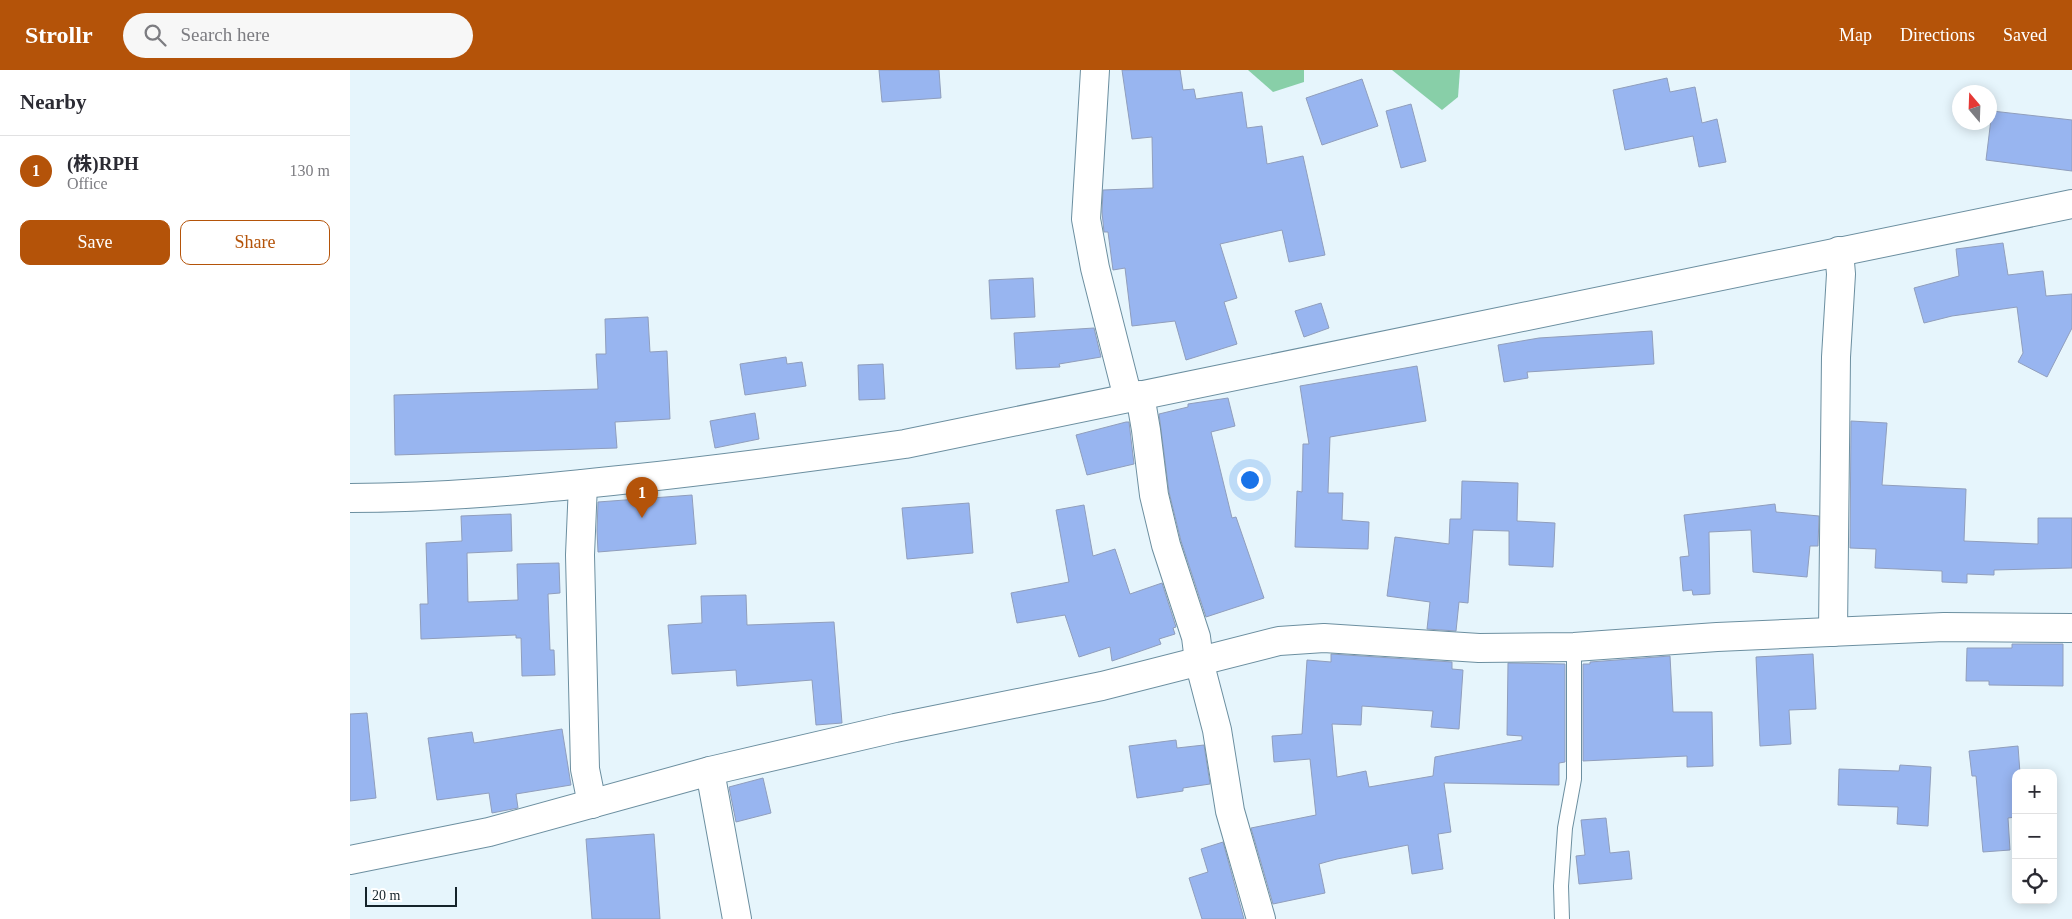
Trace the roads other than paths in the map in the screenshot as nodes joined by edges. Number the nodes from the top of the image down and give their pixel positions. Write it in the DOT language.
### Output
graph roads {
  1 [pos="1095,70"];
  2 [pos="2072,204"];
  3 [pos="1839,252"];
  4 [pos="1134,396"];
  5 [pos="583,484"];
  6 [pos="350,498"];
  7 [pos="2072,628"];
  8 [pos="1833,632"];
  9 [pos="1574,646"];
  10 [pos="1199,661"];
  11 [pos="710,771"];
  12 [pos="592,804"];
  13 [pos="350,860"];
  14 [pos="737,919"];
  15 [pos="1261,919"];
  16 [pos="1562,919"];
  1 -- 4 [label="street"];
  2 -- 3 [label="street"];
  3 -- 4 [label="street"];
  3 -- 8 [label="street"];
  4 -- 5 [label="street"];
  4 -- 10 [label="street"];
  5 -- 6 [label="street"];
  5 -- 12 [label="street"];
  7 -- 8 [label="street"];
  8 -- 9 [label="street"];
  9 -- 10 [label="street"];
  9 -- 16 [label="lane"];
  10 -- 11 [label="street"];
  10 -- 15 [label="street"];
  11 -- 12 [label="street"];
  11 -- 14 [label="street"];
  12 -- 13 [label="street"];
}
